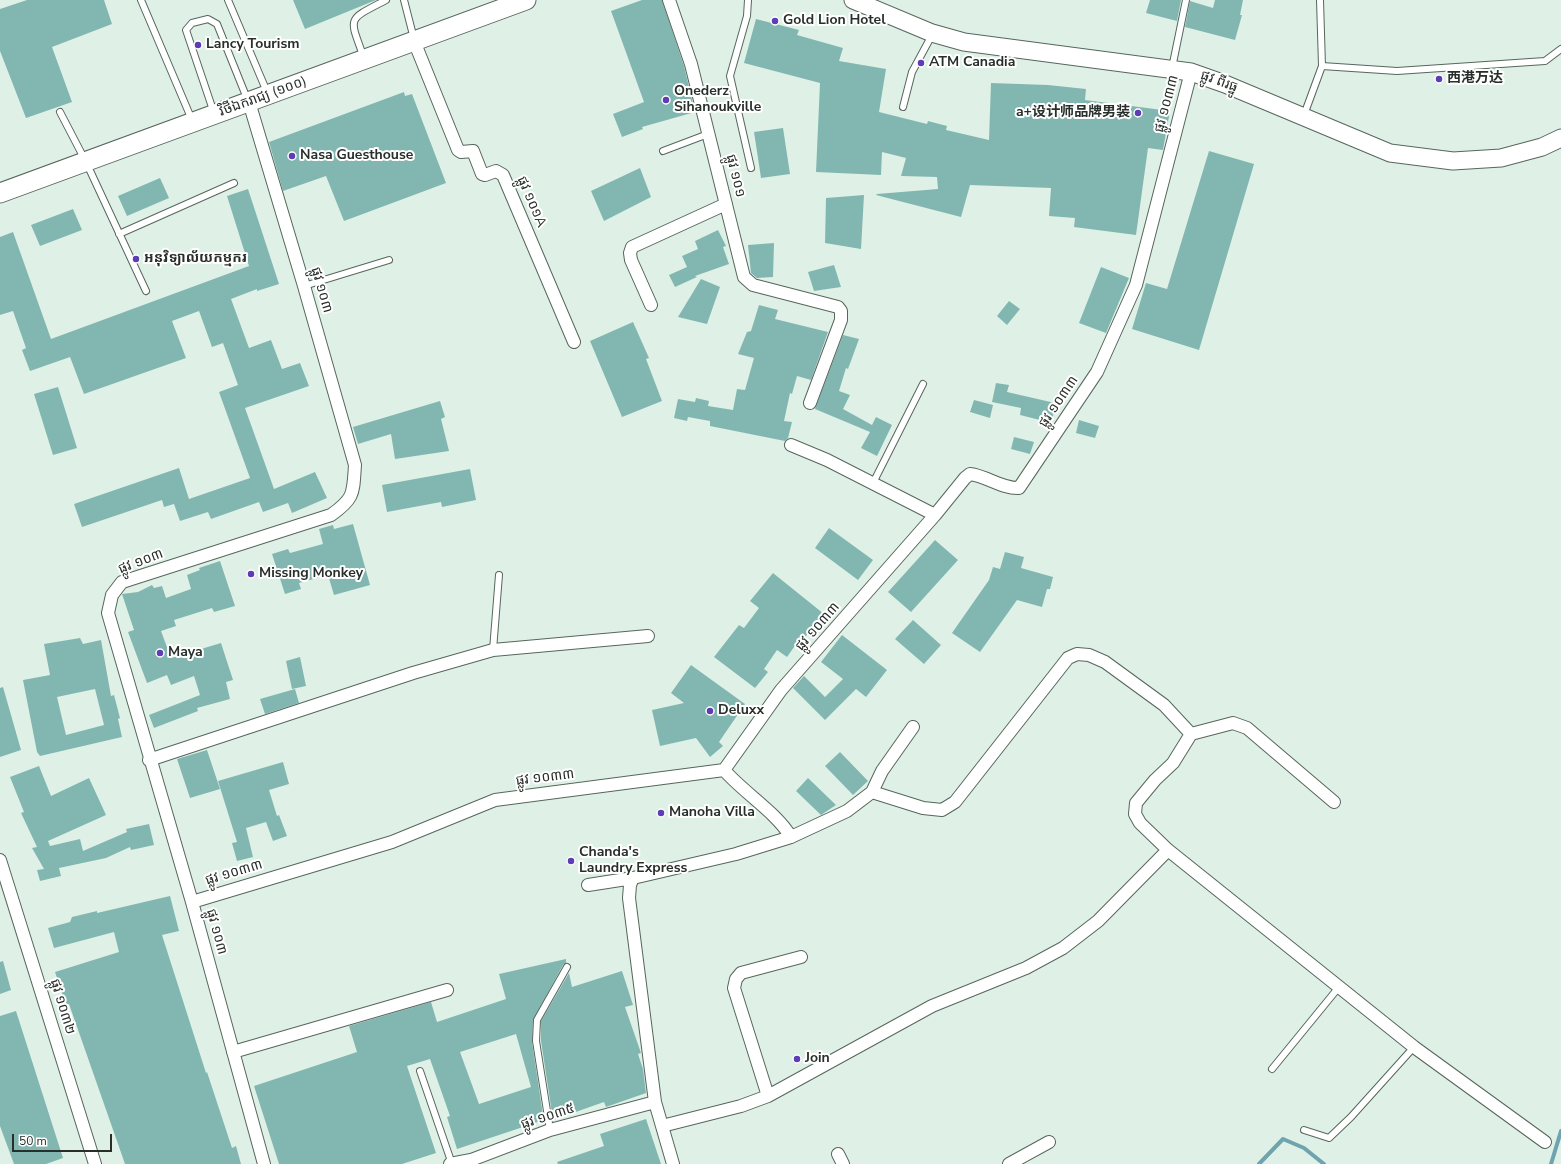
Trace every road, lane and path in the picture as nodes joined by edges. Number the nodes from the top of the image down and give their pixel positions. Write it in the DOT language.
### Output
graph roads {
  1 [pos="141,0"];
  2 [pos="228,0"];
  3 [pos="386,0"];
  4 [pos="404,0"];
  5 [pos="526,0"];
  6 [pos="669,0"];
  7 [pos="748,0"];
  8 [pos="1186,0"];
  9 [pos="1320,0"];
  10 [pos="861,2"];
  11 [pos="932,33"];
  12 [pos="414,41"];
  13 [pos="1561,49"];
  14 [pos="364,59"];
  15 [pos="1322,66"];
  16 [pos="1172,70"];
  17 [pos="1191,72"];
  18 [pos="268,95"];
  19 [pos="249,102"];
  20 [pos="902,107"];
  21 [pos="60,112"];
  22 [pos="215,115"];
  23 [pos="1303,116"];
  24 [pos="193,123"];
  25 [pos="708,134"];
  26 [pos="1561,138"];
  27 [pos="662,151"];
  28 [pos="86,162"];
  29 [pos="751,168"];
  30 [pos="234,182"];
  31 [pos="0,193"];
  32 [pos="726,204"];
  33 [pos="119,234"];
  34 [pos="389,260"];
  35 [pos="304,286"];
  36 [pos="146,291"];
  37 [pos="651,305"];
  38 [pos="574,342"];
  39 [pos="923,384"];
  40 [pos="810,403"];
  41 [pos="791,445"];
  42 [pos="873,483"];
  43 [pos="935,515"];
  44 [pos="498,574"];
  45 [pos="648,636"];
  46 [pos="493,650"];
  47 [pos="914,727"];
  48 [pos="1191,734"];
  49 [pos="149,760"];
  50 [pos="724,770"];
  51 [pos="872,792"];
  52 [pos="1334,802"];
  53 [pos="791,837"];
  54 [pos="1168,850"];
  55 [pos="0,860"];
  56 [pos="633,878"];
  57 [pos="588,885"];
  58 [pos="192,902"];
  59 [pos="801,957"];
  60 [pos="567,967"];
  61 [pos="1339,987"];
  62 [pos="447,990"];
  63 [pos="1414,1047"];
  64 [pos="233,1052"];
  65 [pos="1272,1069"];
  66 [pos="420,1071"];
  67 [pos="768,1096"];
  68 [pos="655,1102"];
  69 [pos="662,1126"];
  70 [pos="550,1130"];
  71 [pos="1304,1130"];
  72 [pos="1049,1142"];
  73 [pos="1544,1142"];
  74 [pos="472,1162"];
  75 [pos="95,1164"];
  76 [pos="264,1164"];
  77 [pos="451,1164"];
  78 [pos="673,1164"];
  79 [pos="1009,1164"];
  1 -- 24 [label="lane"];
  2 -- 18 [label="lane"];
  3 -- 14 [label="lane"];
  4 -- 12 [label="lane"];
  5 -- 12 [label="main road, វិថីឯករាជ្យ (១០០)"];
  6 -- 25 [label="street, ផ្លូវ ១០១"];
  7 -- 29 [label="lane"];
  8 -- 16 [label="lane"];
  9 -- 15 [label="lane"];
  10 -- 11 [label="main road, ផ្លូវ ពីរធ្នូ"];
  11 -- 16 [label="main road, ផ្លូវ ពីរធ្នូ"];
  11 -- 20 [label="lane"];
  12 -- 14 [label="main road, វិថីឯករាជ្យ (១០០)"];
  12 -- 38 [label="street, ផ្លូវ ១០១A"];
  13 -- 15 [label="lane"];
  14 -- 18 [label="main road, វិថីឯករាជ្យ (១០០)"];
  15 -- 23 [label="lane"];
  16 -- 17 [label="main road, ផ្លូវ ពីរធ្នូ"];
  17 -- 23 [label="main road, ផ្លូវ ពីរធ្នូ"];
  17 -- 43 [label="street, ផ្លូវ ១០៣៣"];
  18 -- 19 [label="main road, វិថីឯករាជ្យ (១០០)"];
  19 -- 22 [label="main road, វិថីឯករាជ្យ (១០០)"];
  19 -- 22 [label="lane"];
  19 -- 35 [label="street, ផ្លូវ ១០៣"];
  21 -- 28 [label="lane"];
  22 -- 24 [label="main road, វិថីឯករាជ្យ (១០០)"];
  23 -- 26 [label="main road, ផ្លូវ ពីរធ្នូ"];
  24 -- 28 [label="main road, វិថីឯករាជ្យ (១០០)"];
  25 -- 27 [label="lane"];
  25 -- 32 [label="street, ផ្លូវ ១០១"];
  28 -- 31 [label="main road, វិថីឯករាជ្យ (១០០)"];
  28 -- 33 [label="lane"];
  30 -- 33 [label="lane"];
  32 -- 37 [label="street"];
  32 -- 40 [label="street, ផ្លូវ ១០១"];
  33 -- 36 [label="lane"];
  34 -- 35 [label="lane"];
  35 -- 49 [label="street, ផ្លូវ ១០៣"];
  39 -- 42 [label="lane"];
  41 -- 42 [label="street"];
  42 -- 43 [label="street"];
  43 -- 50 [label="street, ផ្លូវ ១០៣៣"];
  44 -- 46 [label="lane"];
  45 -- 46 [label="street"];
  46 -- 49 [label="street"];
  47 -- 51 [label="street"];
  48 -- 51 [label="street"];
  48 -- 52 [label="street"];
  48 -- 54 [label="street"];
  49 -- 58 [label="street, ផ្លូវ ១០៣"];
  50 -- 53 [label="street"];
  50 -- 58 [label="street, ផ្លូវ ១០៣៣"];
  51 -- 53 [label="street"];
  53 -- 56 [label="street"];
  54 -- 61 [label="street"];
  54 -- 67 [label="street"];
  55 -- 75 [label="street, ផ្លូវ ១០៣២"];
  56 -- 57 [label="street"];
  56 -- 68 [label="street"];
  58 -- 64 [label="street, ផ្លូវ ១០៣"];
  59 -- 67 [label="street"];
  60 -- 70 [label="lane"];
  61 -- 63 [label="street"];
  61 -- 65 [label="lane"];
  62 -- 64 [label="street"];
  63 -- 71 [label="lane"];
  63 -- 73 [label="street"];
  64 -- 76 [label="street, ផ្លូវ ១០៣"];
  66 -- 77 [label="lane"];
  67 -- 69 [label="street"];
  68 -- 69 [label="street"];
  68 -- 70 [label="street, ផ្លូវ ១០៣៥"];
  69 -- 78 [label="street"];
  70 -- 74 [label="street, ផ្លូវ ១០៣៥"];
  72 -- 79 [label="street"];
  74 -- 77 [label="street, ផ្លូវ ១០៣៥"];
}
